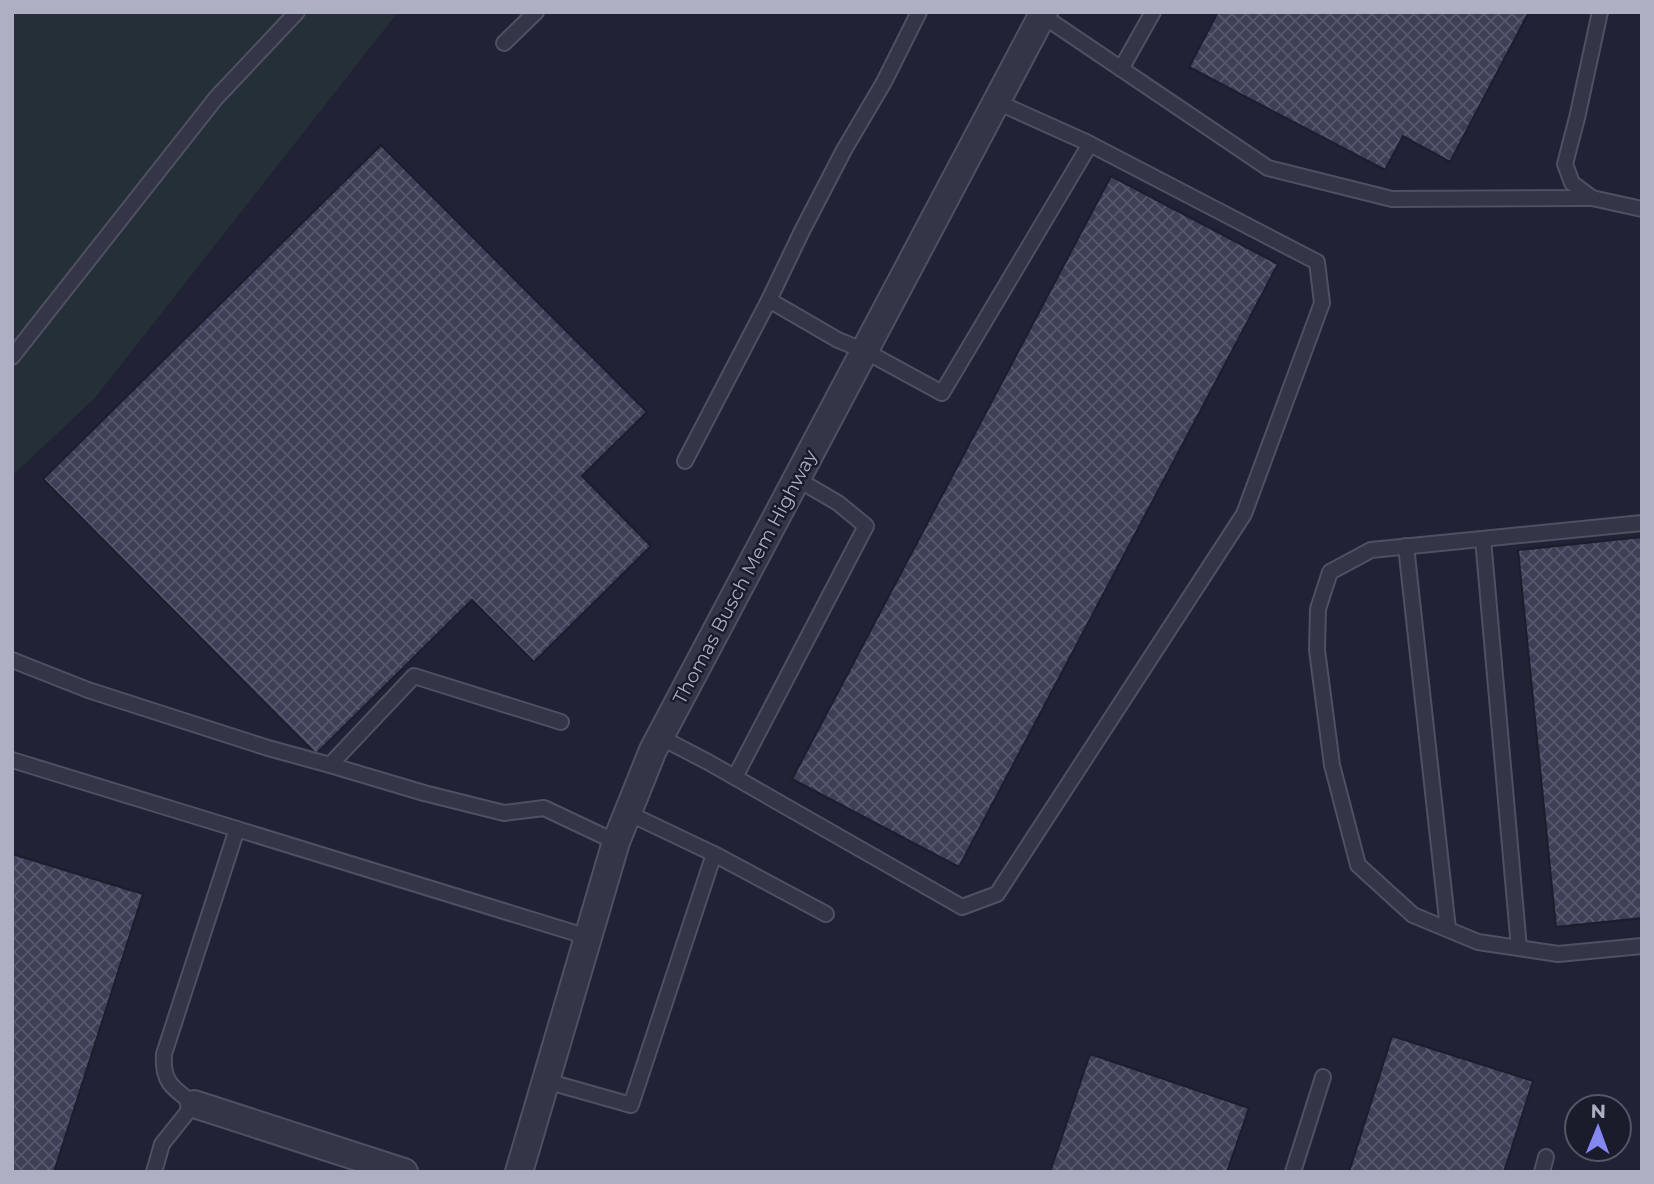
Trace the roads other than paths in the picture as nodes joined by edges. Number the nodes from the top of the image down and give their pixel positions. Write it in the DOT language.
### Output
graph roads {
  1 [pos="297,12"];
  2 [pos="536,12"];
  3 [pos="919,12"];
  4 [pos="1153,12"];
  5 [pos="1600,12"];
  6 [pos="1044,14"];
  7 [pos="504,43"];
  8 [pos="1121,69"];
  9 [pos="997,102"];
  10 [pos="1090,144"];
  11 [pos="1592,198"];
  12 [pos="1642,209"];
  13 [pos="769,300"];
  14 [pos="865,351"];
  15 [pos="12,357"];
  16 [pos="685,461"];
  17 [pos="797,479"];
  18 [pos="1642,523"];
  19 [pos="1483,539"];
  20 [pos="1406,546"];
  21 [pos="12,660"];
  22 [pos="561,722"];
  23 [pos="660,737"];
  24 [pos="12,760"];
  25 [pos="330,765"];
  26 [pos="735,777"];
  27 [pos="628,813"];
  28 [pos="237,829"];
  29 [pos="616,842"];
  30 [pos="714,854"];
  31 [pos="826,914"];
  32 [pos="1448,929"];
  33 [pos="588,937"];
  34 [pos="1642,946"];
  35 [pos="1519,948"];
  36 [pos="1323,1077"];
  37 [pos="546,1080"];
  38 [pos="194,1104"];
  39 [pos="154,1172"];
  40 [pos="404,1172"];
  41 [pos="519,1172"];
  42 [pos="1293,1172"];
  1 -- 15 [label="lane"];
  2 -- 7 [label="lane"];
  3 -- 13 [label="lane"];
  4 -- 8 [label="lane"];
  5 -- 11 [label="lane"];
  6 -- 8 [label="lane"];
  6 -- 9 [label="street, Thomas Busch Mem Highway"];
  8 -- 11 [label="lane"];
  9 -- 10 [label="lane"];
  9 -- 14 [label="street, Thomas Busch Mem Highway"];
  10 -- 14 [label="lane"];
  10 -- 26 [label="lane"];
  11 -- 12 [label="lane"];
  13 -- 14 [label="lane"];
  13 -- 16 [label="lane"];
  14 -- 17 [label="street, Thomas Busch Mem Highway"];
  17 -- 23 [label="street, Thomas Busch Mem Highway"];
  17 -- 26 [label="lane"];
  18 -- 19 [label="lane"];
  19 -- 20 [label="lane"];
  19 -- 35 [label="lane"];
  20 -- 32 [label="lane"];
  20 -- 32 [label="lane"];
  21 -- 25 [label="lane"];
  22 -- 25 [label="lane"];
  23 -- 26 [label="lane"];
  23 -- 27 [label="street, Thomas Busch Mem Highway"];
  24 -- 28 [label="lane"];
  25 -- 29 [label="lane"];
  27 -- 29 [label="street, Thomas Busch Mem Highway"];
  27 -- 30 [label="lane"];
  28 -- 33 [label="lane"];
  28 -- 38 [label="lane"];
  29 -- 33 [label="street, Thomas Busch Mem Highway"];
  30 -- 31 [label="lane"];
  30 -- 37 [label="lane"];
  32 -- 35 [label="lane"];
  33 -- 37 [label="street, Thomas Busch Mem Highway"];
  34 -- 35 [label="lane"];
  36 -- 42 [label="lane"];
  37 -- 41 [label="street, Thomas Busch Mem Highway"];
  38 -- 39 [label="lane"];
  38 -- 40 [label="street"];
}
